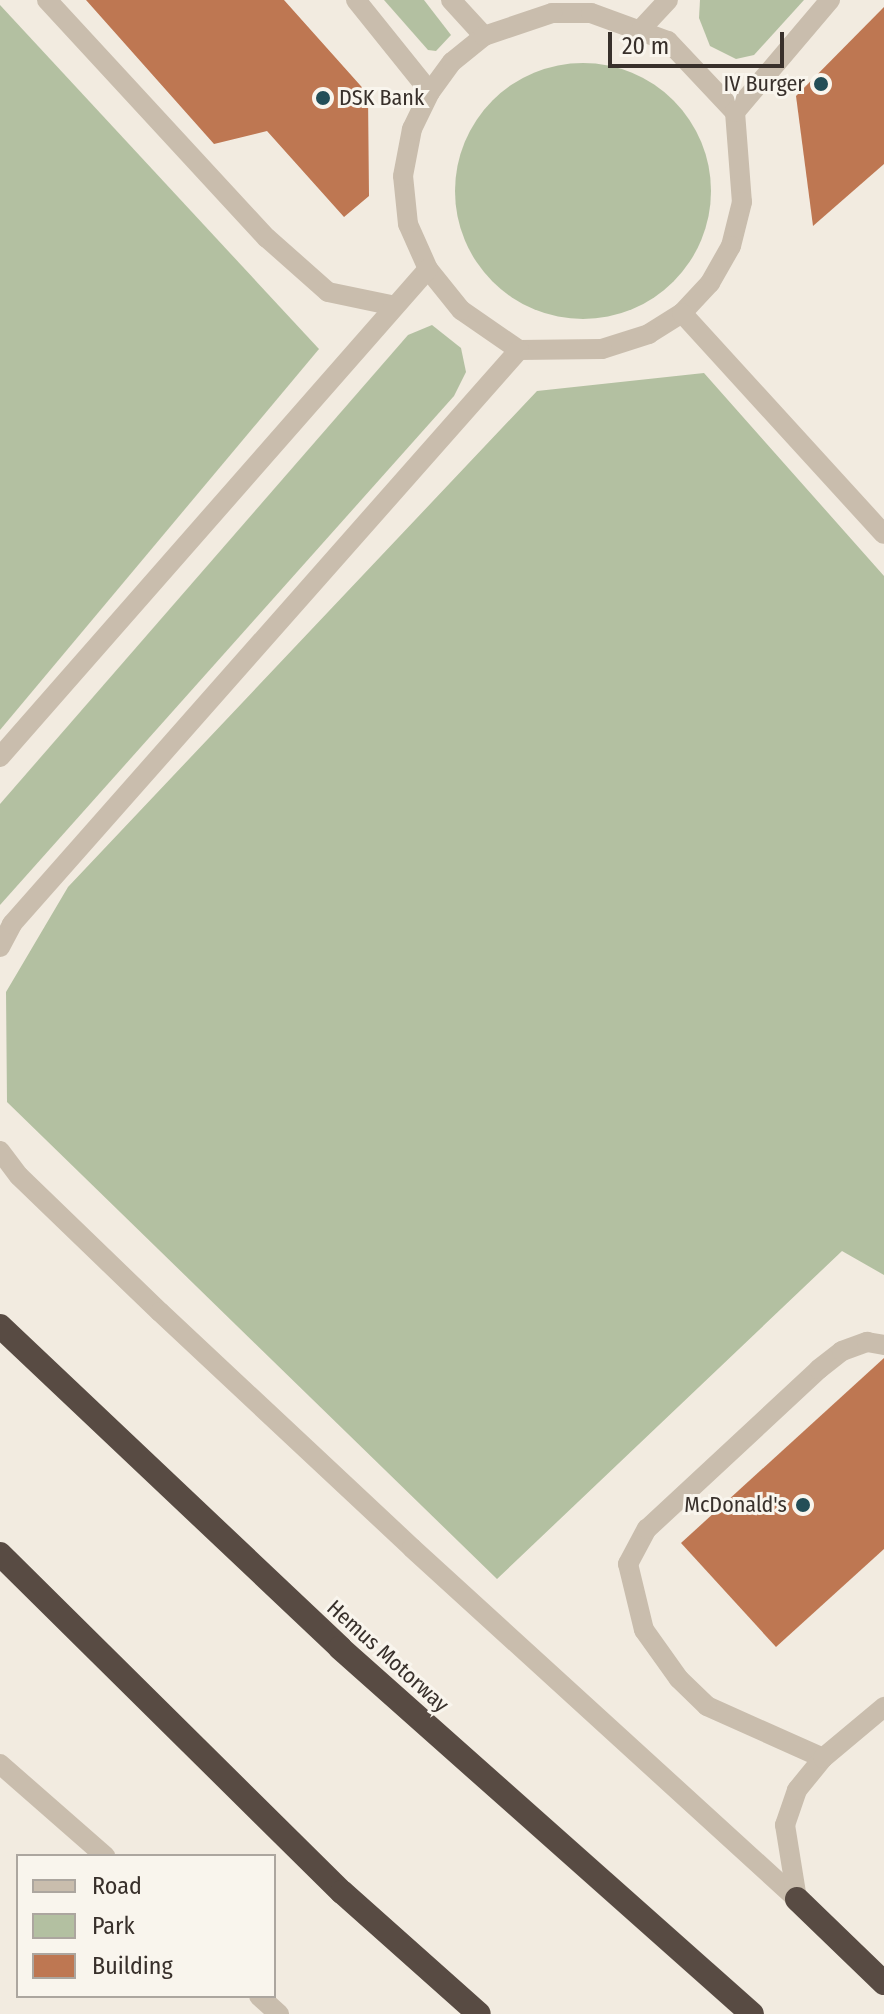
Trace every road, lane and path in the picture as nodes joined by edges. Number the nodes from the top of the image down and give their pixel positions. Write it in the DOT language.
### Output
graph roads {
  1 [pos="47,0"];
  2 [pos="356,0"];
  3 [pos="451,0"];
  4 [pos="668,0"];
  5 [pos="830,0"];
  6 [pos="642,28"];
  7 [pos="484,36"];
  8 [pos="430,92"];
  9 [pos="735,112"];
  10 [pos="428,269"];
  11 [pos="395,306"];
  12 [pos="682,313"];
  13 [pos="519,350"];
  14 [pos="884,534"];
  15 [pos="0,757"];
  16 [pos="0,947"];
  17 [pos="0,1151"];
  18 [pos="0,1326"];
  19 [pos="884,1345"];
  20 [pos="0,1554"];
  21 [pos="884,1707"];
  22 [pos="823,1758"];
  23 [pos="0,1764"];
  24 [pos="103,1854"];
  25 [pos="797,1899"];
  26 [pos="884,1983"];
  27 [pos="261,1998"];
  28 [pos="279,2014"];
  29 [pos="479,2014"];
  30 [pos="752,2014"];
  1 -- 11 [label="street"];
  2 -- 8 [label="street"];
  3 -- 7 [label="street"];
  4 -- 6 [label="street"];
  5 -- 9 [label="street"];
  6 -- 7 [label="street"];
  6 -- 9 [label="street"];
  7 -- 8 [label="street"];
  8 -- 10 [label="street"];
  9 -- 12 [label="street"];
  10 -- 11 [label="street"];
  10 -- 13 [label="street"];
  11 -- 15 [label="street"];
  12 -- 13 [label="street"];
  12 -- 14 [label="street"];
  13 -- 16 [label="street"];
  17 -- 25 [label="street"];
  18 -- 30 [label="highway, Hemus Motorway"];
  19 -- 22 [label="street"];
  20 -- 29 [label="highway"];
  21 -- 22 [label="street"];
  22 -- 25 [label="street"];
  23 -- 24 [label="street"];
  25 -- 26 [label="highway"];
  27 -- 28 [label="street"];
}
